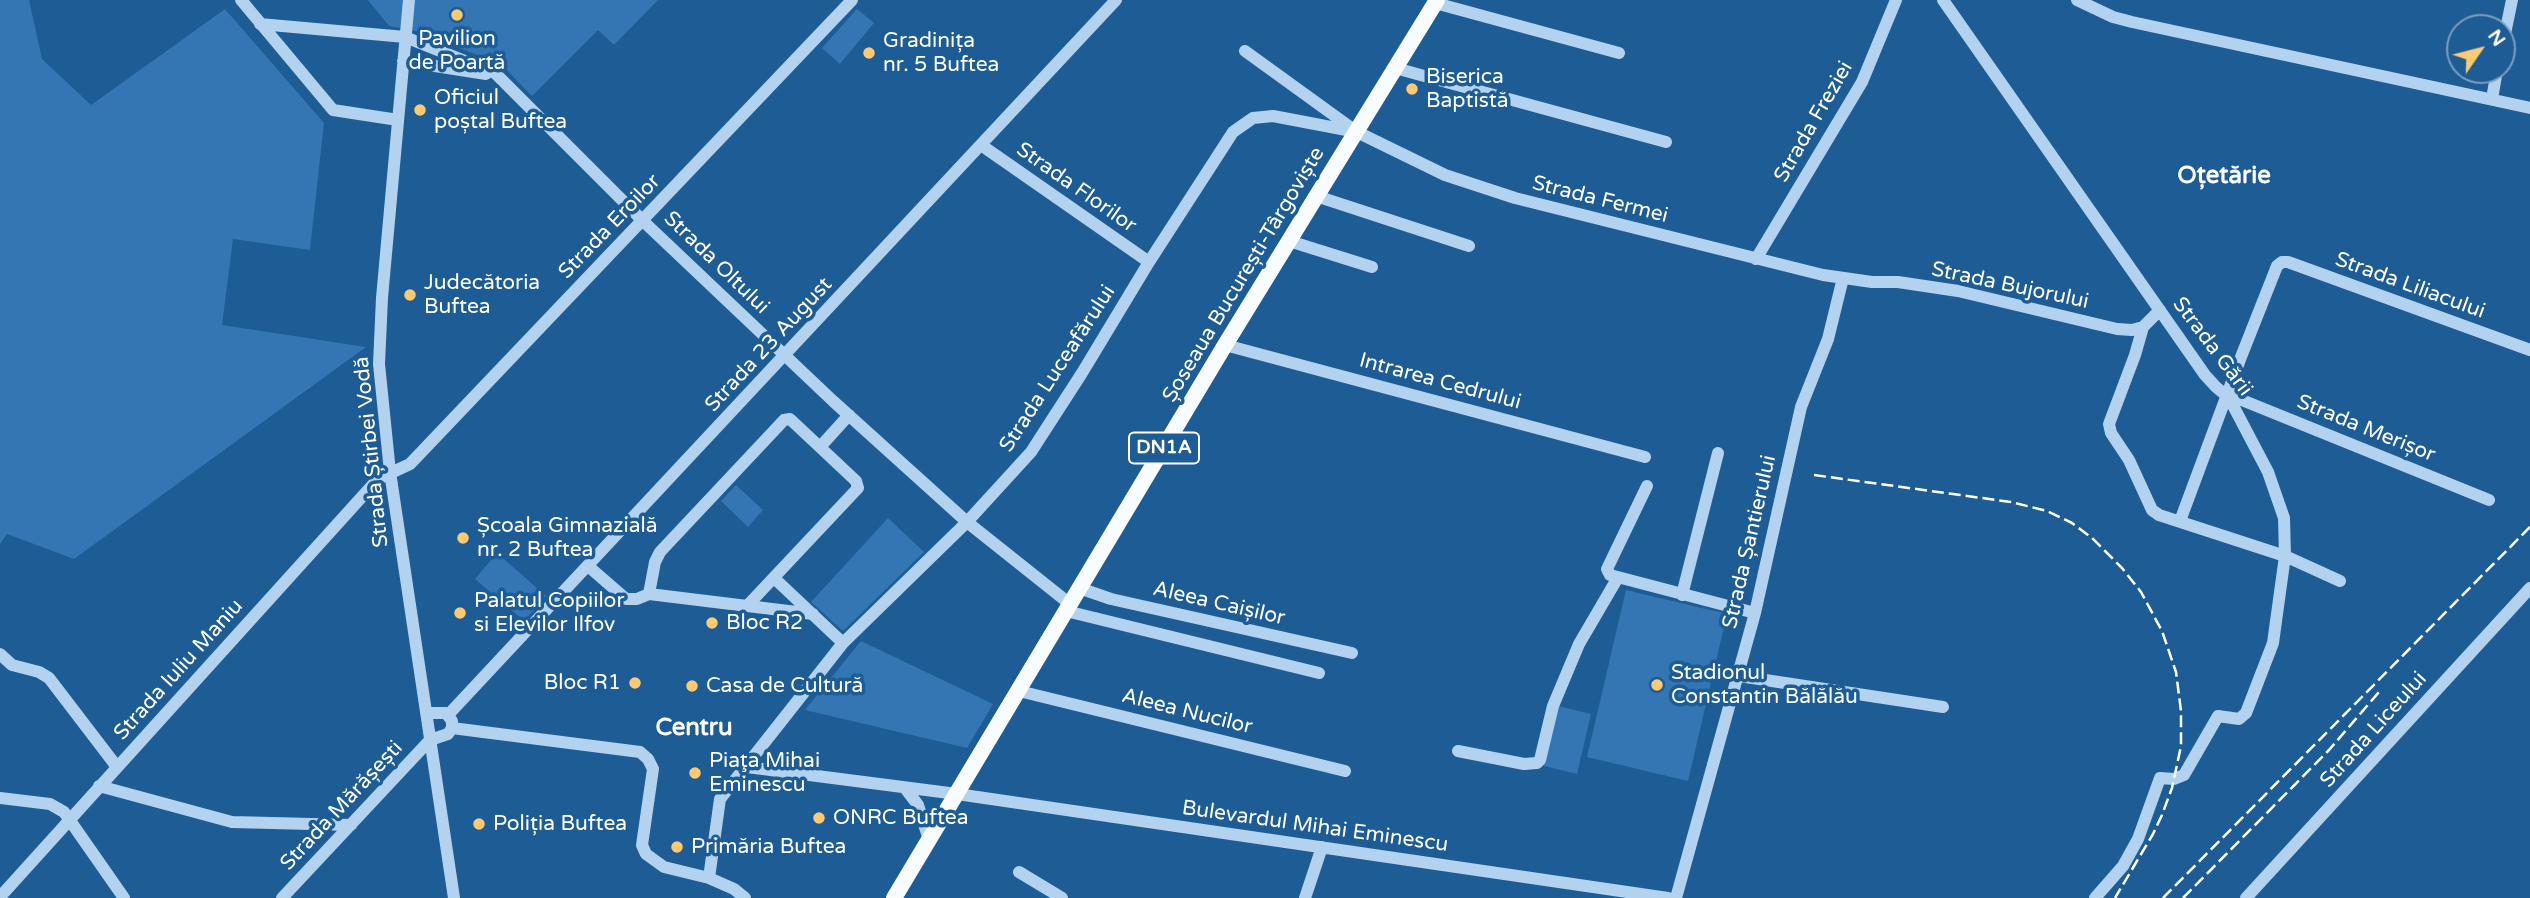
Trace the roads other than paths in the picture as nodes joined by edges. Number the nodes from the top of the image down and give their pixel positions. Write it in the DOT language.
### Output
graph roads {
  1 [pos="241,0"];
  2 [pos="409,0"];
  3 [pos="852,0"];
  4 [pos="1116,0"];
  5 [pos="1896,0"];
  6 [pos="1943,0"];
  7 [pos="2077,0"];
  8 [pos="1436,1"];
  9 [pos="260,24"];
  10 [pos="405,37"];
  11 [pos="1245,51"];
  12 [pos="1619,53"];
  13 [pos="403,61"];
  14 [pos="1395,68"];
  15 [pos="500,77"];
  16 [pos="2494,84"];
  17 [pos="2491,99"];
  18 [pos="2530,108"];
  19 [pos="398,120"];
  20 [pos="1357,131"];
  21 [pos="1666,142"];
  22 [pos="981,145"];
  23 [pos="1316,196"];
  24 [pos="643,221"];
  25 [pos="1289,242"];
  26 [pos="1469,246"];
  27 [pos="1756,259"];
  28 [pos="1149,262"];
  29 [pos="1372,267"];
  30 [pos="1843,278"];
  31 [pos="2160,310"];
  32 [pos="2143,327"];
  33 [pos="1226,345"];
  34 [pos="2530,350"];
  35 [pos="785,355"];
  36 [pos="2227,394"];
  37 [pos="849,415"];
  38 [pos="820,447"];
  39 [pos="1718,453"];
  40 [pos="1645,457"];
  41 [pos="390,472"];
  42 [pos="1647,485"];
  43 [pos="2490,500"];
  44 [pos="2180,521"];
  45 [pos="967,522"];
  46 [pos="2285,556"];
  47 [pos="587,566"];
  48 [pos="774,578"];
  49 [pos="1617,579"];
  50 [pos="2340,581"];
  51 [pos="1079,588"];
  52 [pos="2530,588"];
  53 [pos="649,594"];
  54 [pos="1682,595"];
  55 [pos="747,606"];
  56 [pos="1068,608"];
  57 [pos="1755,613"];
  58 [pos="813,614"];
  59 [pos="843,643"];
  60 [pos="1352,653"];
  61 [pos="0,654"];
  62 [pos="1319,673"];
  63 [pos="1738,676"];
  64 [pos="1019,691"];
  65 [pos="1943,707"];
  66 [pos="426,713"];
  67 [pos="448,715"];
  68 [pos="452,728"];
  69 [pos="430,740"];
  70 [pos="1458,751"];
  71 [pos="117,767"];
  72 [pos="747,767"];
  73 [pos="1345,771"];
  74 [pos="100,786"];
  75 [pos="905,788"];
  76 [pos="957,794"];
  77 [pos="0,798"];
  78 [pos="70,818"];
  79 [pos="351,825"];
  80 [pos="929,840"];
  81 [pos="1322,847"];
  82 [pos="1019,872"];
  83 [pos="709,878"];
  84 [pos="0,897"];
  85 [pos="124,898"];
  86 [pos="282,898"];
  87 [pos="454,898"];
  88 [pos="746,898"];
  89 [pos="894,898"];
  90 [pos="1062,898"];
  91 [pos="1305,898"];
  92 [pos="1668,898"];
  93 [pos="1676,898"];
  94 [pos="2095,898"];
  95 [pos="2246,898"];
  1 -- 9 [label="street"];
  2 -- 10 [label="street, Strada Știrbei Vodă"];
  3 -- 24 [label="street, Strada Eroilor"];
  4 -- 22 [label="street, Strada 23 August"];
  5 -- 27 [label="street, Strada Freziei"];
  6 -- 31 [label="street, Strada Gării"];
  7 -- 17 [label="street"];
  8 -- 12 [label="street"];
  8 -- 14 [label="main road, Șoseaua București-Târgoviște / DN1A"];
  9 -- 10 [label="street, Strada Oltului"];
  9 -- 19 [label="street"];
  10 -- 13 [label="street, Strada Știrbei Vodă"];
  10 -- 15 [label="street, Strada Oltului"];
  11 -- 20 [label="street"];
  13 -- 15 [label="street"];
  13 -- 19 [label="street, Strada Știrbei Vodă"];
  14 -- 20 [label="main road, Șoseaua București-Târgoviște / DN1A"];
  14 -- 21 [label="street"];
  15 -- 24 [label="street, Strada Oltului"];
  16 -- 17 [label="street"];
  17 -- 18 [label="street"];
  19 -- 41 [label="street, Strada Știrbei Vodă"];
  20 -- 23 [label="main road, Șoseaua București-Târgoviște / DN1A"];
  20 -- 27 [label="street, Strada Fermei"];
  20 -- 28 [label="street, Strada Luceafărului"];
  22 -- 28 [label="street, Strada Florilor"];
  22 -- 35 [label="street, Strada 23 August"];
  23 -- 25 [label="main road, Șoseaua București-Târgoviște / DN1A"];
  23 -- 26 [label="street"];
  24 -- 35 [label="street, Strada Oltului"];
  24 -- 41 [label="street, Strada Eroilor"];
  25 -- 29 [label="street"];
  25 -- 33 [label="main road, Șoseaua București-Târgoviște / DN1A"];
  27 -- 30 [label="street, Strada Fermei"];
  28 -- 45 [label="street, Strada Luceafărului"];
  30 -- 32 [label="street, Strada Bujorului"];
  30 -- 57 [label="street, Strada Șantierului"];
  31 -- 32 [label="street"];
  31 -- 36 [label="street, Strada Gării"];
  32 -- 44 [label="street"];
  33 -- 40 [label="street, Intrarea Cedrului"];
  33 -- 51 [label="main road, Șoseaua București-Târgoviște / DN1A"];
  34 -- 36 [label="street, Strada Liliacului"];
  35 -- 37 [label="street, Strada Oltului"];
  35 -- 47 [label="street, Strada 23 August"];
  36 -- 43 [label="street, Strada Merișor"];
  36 -- 44 [label="street"];
  36 -- 46 [label="street, Strada Gării"];
  37 -- 38 [label="street"];
  37 -- 45 [label="street, Strada Oltului"];
  38 -- 48 [label="street"];
  38 -- 53 [label="street"];
  39 -- 54 [label="street"];
  41 -- 66 [label="street, Strada Știrbei Vodă"];
  41 -- 71 [label="street, Strada Iuliu Maniu"];
  42 -- 49 [label="street"];
  44 -- 46 [label="street"];
  45 -- 56 [label="street, Strada Oltului"];
  45 -- 59 [label="street, Strada Luceafărului"];
  46 -- 50 [label="street"];
  46 -- 94 [label="street, Strada Gării"];
  47 -- 53 [label="street"];
  47 -- 67 [label="street, Strada 23 August"];
  48 -- 55 [label="street"];
  48 -- 58 [label="street"];
  49 -- 54 [label="street"];
  49 -- 70 [label="street"];
  51 -- 56 [label="main road, Șoseaua București-Târgoviște / DN1A"];
  51 -- 60 [label="street, Aleea Caișilor"];
  52 -- 95 [label="street, Strada Liceului"];
  53 -- 55 [label="street"];
  54 -- 57 [label="street"];
  55 -- 58 [label="street"];
  56 -- 62 [label="street"];
  56 -- 64 [label="main road, Șoseaua București-Târgoviște / DN1A"];
  57 -- 63 [label="street, Strada Șantierului"];
  58 -- 59 [label="street"];
  59 -- 72 [label="street, Strada Luceafărului"];
  61 -- 71 [label="street"];
  63 -- 65 [label="street"];
  63 -- 93 [label="street, Strada Șantierului"];
  64 -- 73 [label="street, Aleea Nucilor"];
  64 -- 76 [label="main road, Șoseaua București-Târgoviște / DN1A"];
  66 -- 67 [label="street"];
  66 -- 69 [label="street, Strada Știrbei Vodă"];
  67 -- 68 [label="street"];
  68 -- 69 [label="street, Strada Mărășești"];
  68 -- 83 [label="street"];
  69 -- 79 [label="street, Strada Mărășești"];
  69 -- 87 [label="street, Strada Știrbei Vodă"];
  71 -- 74 [label="street, Strada Iuliu Maniu"];
  72 -- 75 [label="street, Bulevardul Mihai Eminescu"];
  72 -- 83 [label="street, Strada Luceafărului"];
  74 -- 78 [label="street, Strada Iuliu Maniu"];
  74 -- 79 [label="street"];
  75 -- 76 [label="street, Bulevardul Mihai Eminescu"];
  75 -- 80 [label="street"];
  76 -- 80 [label="main road, Șoseaua București-Târgoviște / DN1A"];
  76 -- 81 [label="street, Bulevardul Mihai Eminescu"];
  77 -- 78 [label="street"];
  78 -- 84 [label="street, Strada Iuliu Maniu"];
  78 -- 85 [label="street"];
  79 -- 86 [label="street, Strada Mărășești"];
  80 -- 89 [label="main road, Șoseaua București-Târgoviște / DN1A"];
  81 -- 91 [label="street"];
  81 -- 92 [label="street, Bulevardul Mihai Eminescu"];
  82 -- 90 [label="street"];
  83 -- 88 [label="street"];
}
